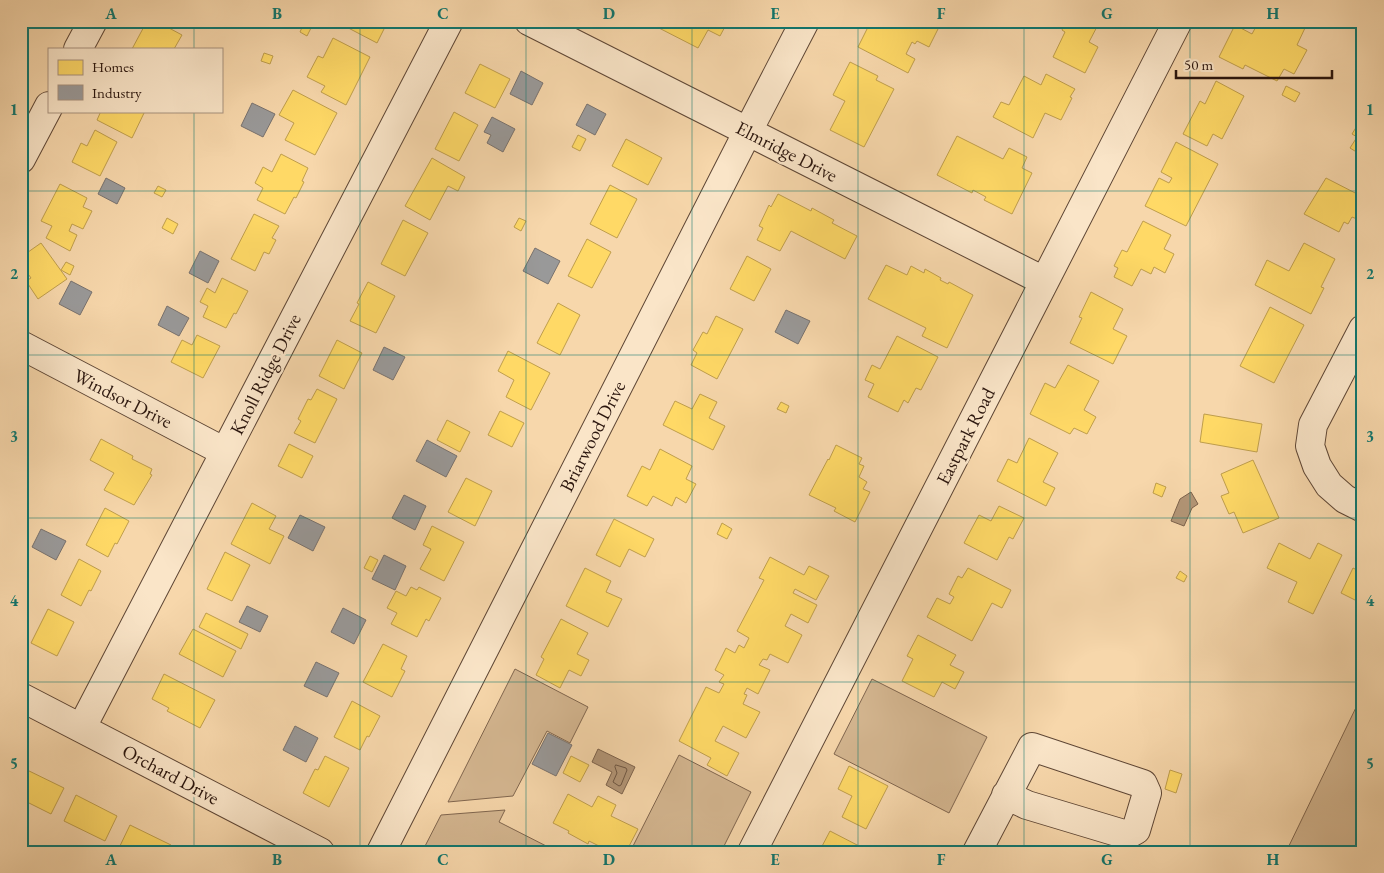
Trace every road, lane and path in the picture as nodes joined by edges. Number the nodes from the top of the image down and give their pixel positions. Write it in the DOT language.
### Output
graph roads {
  1 [pos="93,21"];
  2 [pos="449,21"];
  3 [pos="529,21"];
  4 [pos="805,21"];
  5 [pos="1178,21"];
  6 [pos="79,48"];
  7 [pos="48,108"];
  8 [pos="748,131"];
  9 [pos="21,159"];
  10 [pos="1044,281"];
  11 [pos="1363,328"];
  12 [pos="21,345"];
  13 [pos="225,452"];
  14 [pos="1363,508"];
  15 [pos="21,697"];
  16 [pos="82,727"];
  17 [pos="1006,795"];
  18 [pos="987,848"];
  19 [pos="320,852"];
  20 [pos="381,852"];
  21 [pos="752,852"];
  1 -- 6 [label="street"];
  2 -- 13 [label="street, Knoll Ridge Drive"];
  3 -- 8 [label="street, Elmridge Drive"];
  4 -- 8 [label="street, Briarwood Drive"];
  5 -- 10 [label="street, Eastpark Road"];
  7 -- 9 [label="street"];
  8 -- 10 [label="street, Elmridge Drive"];
  8 -- 20 [label="street, Briarwood Drive"];
  10 -- 21 [label="street, Eastpark Road"];
  11 -- 14 [label="street"];
  12 -- 13 [label="street, Windsor Drive"];
  13 -- 16 [label="street, Knoll Ridge Drive"];
  15 -- 16 [label="street, Orchard Drive"];
  16 -- 19 [label="street, Orchard Drive"];
  17 -- 17 [label="street"];
  17 -- 18 [label="street"];
}
